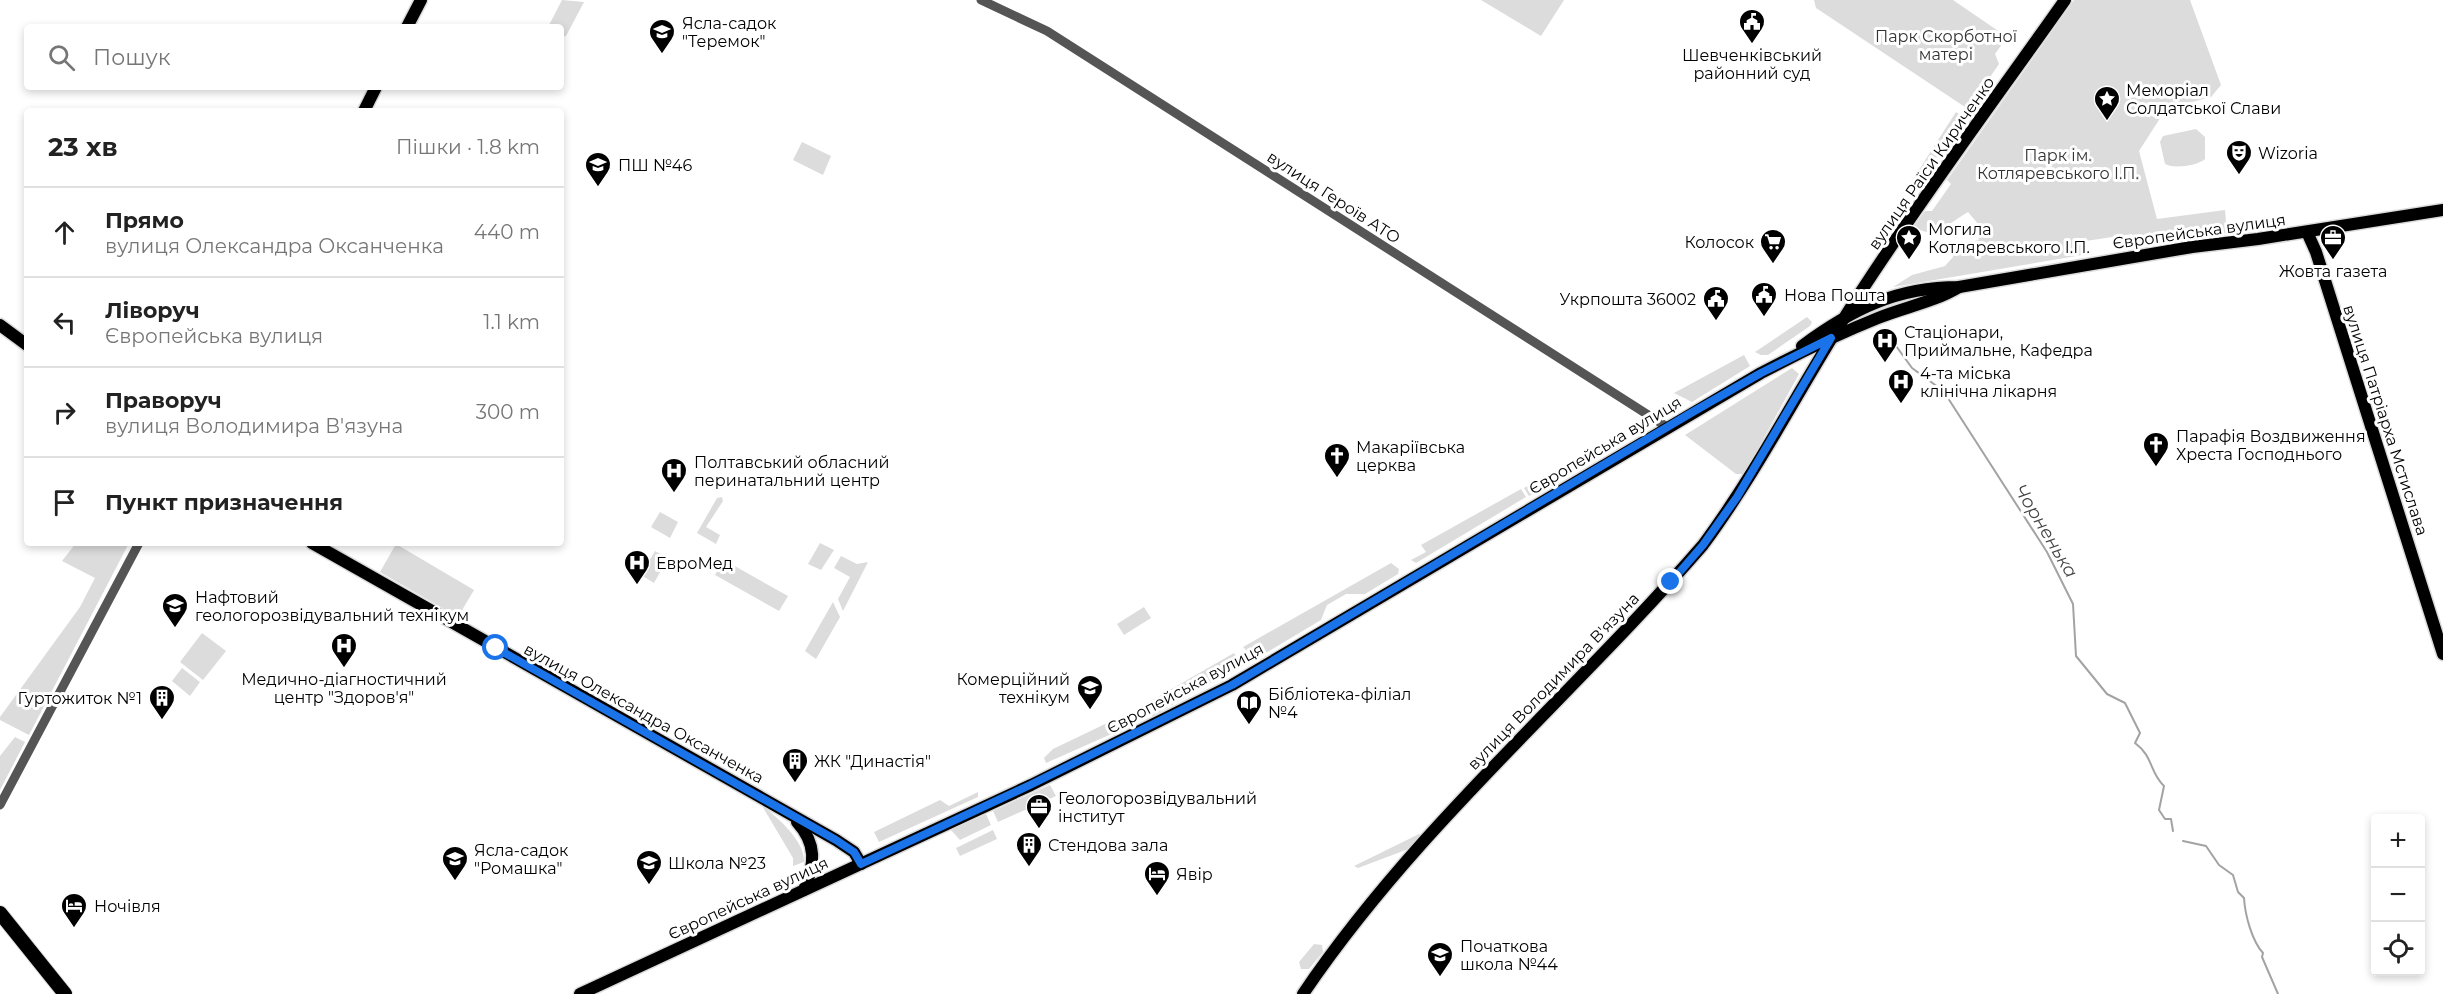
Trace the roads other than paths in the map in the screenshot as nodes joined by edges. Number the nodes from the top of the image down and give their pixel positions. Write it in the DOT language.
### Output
graph roads {
  1 [pos="421,0"];
  2 [pos="981,0"];
  3 [pos="2065,0"];
  4 [pos="409,24"];
  5 [pos="374,90"];
  6 [pos="366,108"];
  7 [pos="2443,210"];
  8 [pos="2307,232"];
  9 [pos="1864,286"];
  10 [pos="1959,287"];
  11 [pos="1845,316"];
  12 [pos="0,324"];
  13 [pos="1831,338"];
  14 [pos="24,343"];
  15 [pos="1780,363"];
  16 [pos="1667,428"];
  17 [pos="137,546"];
  18 [pos="317,546"];
  19 [pos="2443,654"];
  20 [pos="0,805"];
  21 [pos="789,814"];
  22 [pos="861,864"];
  23 [pos="804,890"];
  24 [pos="0,913"];
  25 [pos="65,994"];
  26 [pos="580,994"];
  27 [pos="1303,994"];
  1 -- 4 [label="main road"];
  2 -- 16 [label="street, вулиця Героїв АТО"];
  3 -- 9 [label="main road, вулиця Раїси Кириченко"];
  5 -- 6 [label="main road"];
  7 -- 8 [label="main road, Європейська вулиця"];
  8 -- 10 [label="main road, Європейська вулиця"];
  8 -- 19 [label="main road, вулиця Патріарха Мстислава"];
  9 -- 11 [label="main road, вулиця Володимира В'язуна"];
  10 -- 11 [label="main road, Європейська вулиця"];
  10 -- 13 [label="main road, Європейська вулиця"];
  11 -- 13 [label="main road, вулиця Володимира В'язуна"];
  11 -- 15 [label="main road, Європейська вулиця"];
  12 -- 14 [label="main road"];
  13 -- 15 [label="main road, Європейська вулиця"];
  13 -- 27 [label="main road, вулиця Володимира В'язуна"];
  15 -- 16 [label="main road, Європейська вулиця"];
  16 -- 22 [label="main road, Європейська вулиця"];
  17 -- 20 [label="street"];
  18 -- 21 [label="main road, вулиця Олександра Оксанченка"];
  21 -- 22 [label="main road, вулиця Олександра Оксанченка"];
  21 -- 23 [label="main road"];
  22 -- 23 [label="main road, Європейська вулиця"];
  23 -- 26 [label="main road, Європейська вулиця"];
  24 -- 25 [label="highway"];
}
